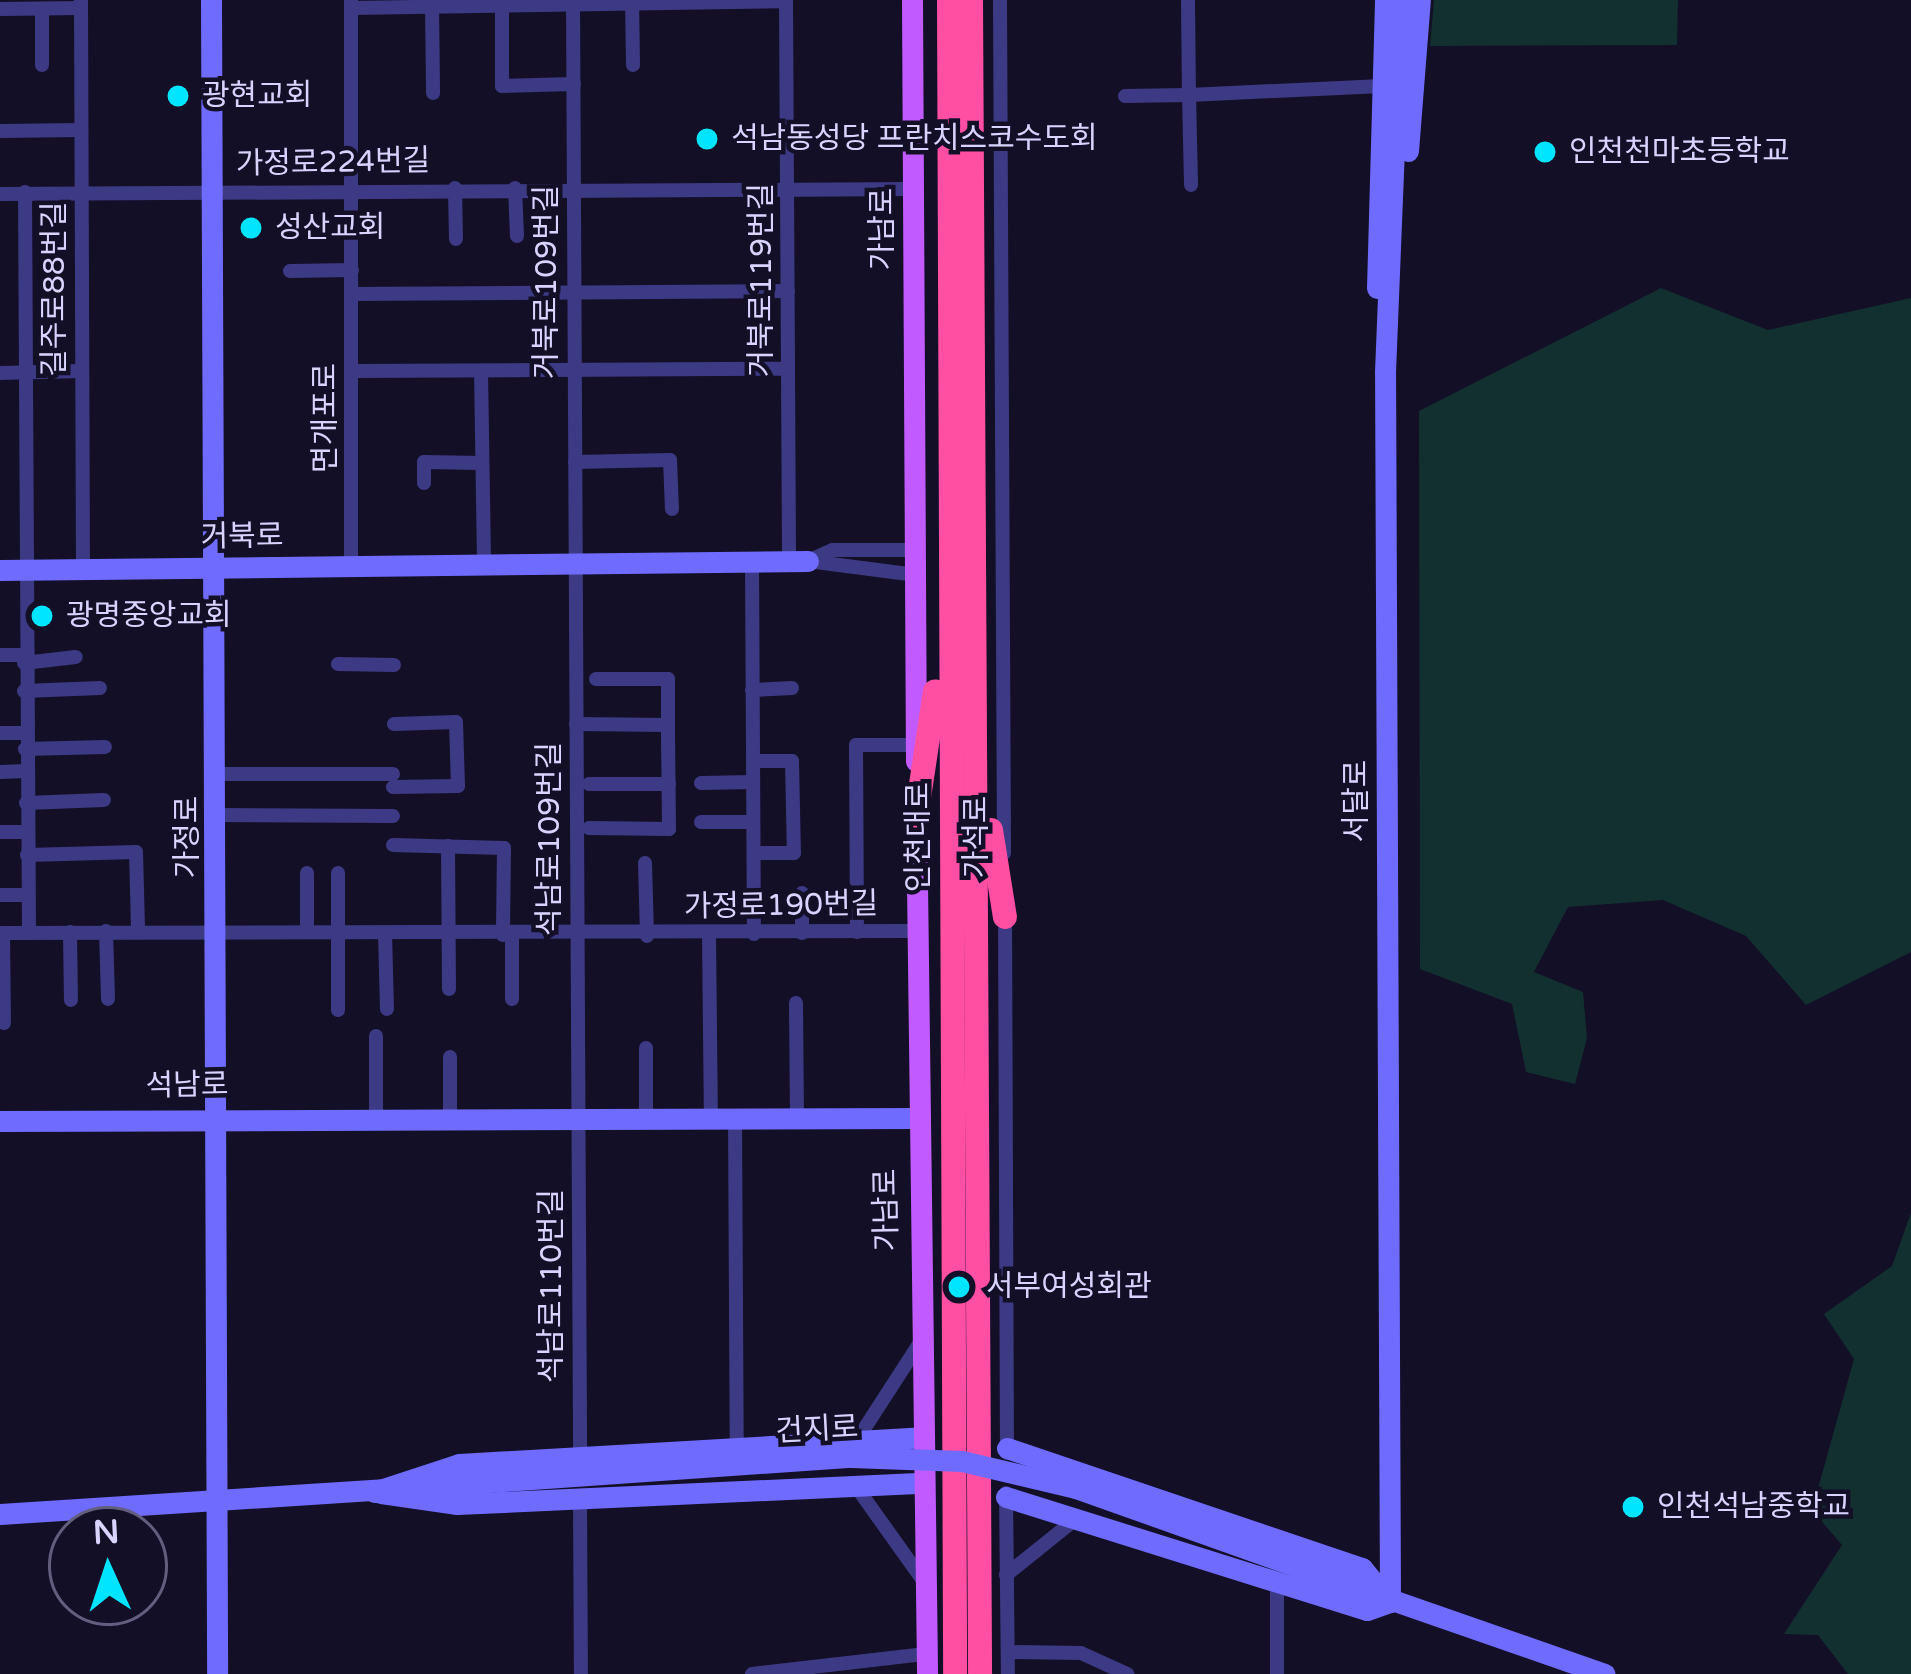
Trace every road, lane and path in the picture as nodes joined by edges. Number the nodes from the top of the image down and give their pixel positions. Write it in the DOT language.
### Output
graph roads {
  1 [pos="211,0"];
  2 [pos="912,0"];
  3 [pos="950,0"];
  4 [pos="971,0"];
  5 [pos="1000,0"];
  6 [pos="1385,0"];
  7 [pos="1400,0"];
  8 [pos="1420,0"];
  9 [pos="632,1"];
  10 [pos="687,1"];
  11 [pos="750,1"];
  12 [pos="786,1"];
  13 [pos="573,2"];
  14 [pos="1188,2"];
  15 [pos="482,3"];
  16 [pos="81,4"];
  17 [pos="351,4"];
  18 [pos="426,4"];
  19 [pos="502,5"];
  20 [pos="6,6"];
  21 [pos="42,9"];
  22 [pos="43,65"];
  23 [pos="633,65"];
  24 [pos="574,84"];
  25 [pos="1382,86"];
  26 [pos="434,93"];
  27 [pos="1189,95"];
  28 [pos="1125,96"];
  29 [pos="81,130"];
  30 [pos="0,131"];
  31 [pos="1191,185"];
  32 [pos="455,188"];
  33 [pos="515,188"];
  34 [pos="574,188"];
  35 [pos="790,188"];
  36 [pos="352,189"];
  37 [pos="913,189"];
  38 [pos="212,191"];
  39 [pos="26,192"];
  40 [pos="81,192"];
  41 [pos="0,194"];
  42 [pos="517,236"];
  43 [pos="456,239"];
  44 [pos="352,270"];
  45 [pos="290,271"];
  46 [pos="574,292"];
  47 [pos="788,292"];
  48 [pos="353,294"];
  49 [pos="788,369"];
  50 [pos="353,370"];
  51 [pos="575,370"];
  52 [pos="82,371"];
  53 [pos="481,371"];
  54 [pos="24,372"];
  55 [pos="1385,372"];
  56 [pos="0,373"];
  57 [pos="575,462"];
  58 [pos="482,463"];
  59 [pos="424,483"];
  60 [pos="672,509"];
  61 [pos="915,550"];
  62 [pos="752,561"];
  63 [pos="799,561"];
  64 [pos="576,563"];
  65 [pos="484,564"];
  66 [pos="351,566"];
  67 [pos="216,568"];
  68 [pos="83,569"];
  69 [pos="0,570"];
  70 [pos="23,570"];
  71 [pos="916,575"];
  72 [pos="946,581"];
  73 [pos="0,656"];
  74 [pos="76,657"];
  75 [pos="24,659"];
  76 [pos="338,664"];
  77 [pos="394,664"];
  78 [pos="596,679"];
  79 [pos="100,688"];
  80 [pos="792,688"];
  81 [pos="752,690"];
  82 [pos="24,691"];
  83 [pos="394,724"];
  84 [pos="576,724"];
  85 [pos="668,725"];
  86 [pos="0,733"];
  87 [pos="978,737"];
  88 [pos="25,741"];
  89 [pos="916,745"];
  90 [pos="105,747"];
  91 [pos="753,761"];
  92 [pos="26,771"];
  93 [pos="0,772"];
  94 [pos="217,774"];
  95 [pos="753,782"];
  96 [pos="700,783"];
  97 [pos="589,784"];
  98 [pos="669,784"];
  99 [pos="104,800"];
  100 [pos="26,802"];
  101 [pos="218,815"];
  102 [pos="393,816"];
  103 [pos="916,818"];
  104 [pos="700,822"];
  105 [pos="753,822"];
  106 [pos="589,828"];
  107 [pos="0,832"];
  108 [pos="27,832"];
  109 [pos="393,844"];
  110 [pos="448,846"];
  111 [pos="27,854"];
  112 [pos="754,854"];
  113 [pos="645,863"];
  114 [pos="338,873"];
  115 [pos="308,874"];
  116 [pos="802,893"];
  117 [pos="28,895"];
  118 [pos="0,896"];
  119 [pos="1005,917"];
  120 [pos="218,929"];
  121 [pos="106,931"];
  122 [pos="138,931"];
  123 [pos="308,931"];
  124 [pos="916,931"];
  125 [pos="29,932"];
  126 [pos="70,932"];
  127 [pos="338,932"];
  128 [pos="857,932"];
  129 [pos="2,933"];
  130 [pos="385,933"];
  131 [pos="802,933"];
  132 [pos="448,934"];
  133 [pos="754,934"];
  134 [pos="709,935"];
  135 [pos="508,936"];
  136 [pos="647,936"];
  137 [pos="578,937"];
  138 [pos="448,989"];
  139 [pos="108,999"];
  140 [pos="512,999"];
  141 [pos="71,1000"];
  142 [pos="796,1004"];
  143 [pos="387,1009"];
  144 [pos="338,1010"];
  145 [pos="4,1023"];
  146 [pos="376,1036"];
  147 [pos="646,1048"];
  148 [pos="450,1057"];
  149 [pos="220,1114"];
  150 [pos="578,1114"];
  151 [pos="376,1115"];
  152 [pos="450,1115"];
  153 [pos="646,1115"];
  154 [pos="710,1115"];
  155 [pos="735,1116"];
  156 [pos="797,1116"];
  157 [pos="916,1118"];
  158 [pos="0,1120"];
  159 [pos="920,1344"];
  160 [pos="922,1437"];
  161 [pos="856,1440"];
  162 [pos="737,1448"];
  163 [pos="1007,1448"];
  164 [pos="580,1457"];
  165 [pos="922,1484"];
  166 [pos="855,1485"];
  167 [pos="374,1492"];
  168 [pos="1006,1497"];
  169 [pos="580,1498"];
  170 [pos="219,1502"];
  171 [pos="0,1514"];
  172 [pos="1081,1515"];
  173 [pos="1006,1575"];
  174 [pos="925,1583"];
  175 [pos="1276,1584"];
  176 [pos="1390,1601"];
  177 [pos="1008,1652"];
  178 [pos="927,1664"];
  179 [pos="1592,1672"];
  180 [pos="217,1674"];
  181 [pos="581,1674"];
  182 [pos="752,1674"];
  183 [pos="955,1674"];
  184 [pos="980,1674"];
  185 [pos="1008,1674"];
  186 [pos="1127,1674"];
  187 [pos="1277,1674"];
  1 -- 38 [label="street, 가정로"];
  2 -- 37 [label="main road, 가남로"];
  3 -- 72 [label="highway, 인천대로"];
  4 -- 87 [label="highway, 인천대로"];
  5 -- 119 [label="street, 가석로"];
  6 -- 25 [label="street"];
  7 -- 55 [label="street, 서달로"];
  8 -- 55 [label="street"];
  9 -- 10 [label="street"];
  9 -- 13 [label="street"];
  9 -- 23 [label="street"];
  10 -- 11 [label="street"];
  11 -- 12 [label="street"];
  12 -- 35 [label="street, 거북로119번길"];
  13 -- 19 [label="street"];
  13 -- 24 [label="street, 거북로109번길"];
  14 -- 27 [label="street"];
  15 -- 18 [label="street"];
  15 -- 19 [label="street"];
  16 -- 21 [label="street, 길주로88번길"];
  16 -- 29 [label="street, 길주로88번길"];
  17 -- 18 [label="street"];
  17 -- 36 [label="street, 면개포로"];
  18 -- 26 [label="street"];
  19 -- 24 [label="street"];
  20 -- 21 [label="street, 길주로88번길"];
  21 -- 22 [label="street"];
  24 -- 34 [label="street, 거북로109번길"];
  25 -- 27 [label="street"];
  25 -- 55 [label="street"];
  27 -- 28 [label="street"];
  27 -- 31 [label="street"];
  29 -- 30 [label="street"];
  29 -- 40 [label="street, 길주로88번길"];
  32 -- 33 [label="street, 가정로224번길"];
  32 -- 36 [label="street, 가정로224번길"];
  32 -- 43 [label="street, 가정로224번길"];
  33 -- 34 [label="street, 가정로224번길"];
  33 -- 42 [label="street"];
  34 -- 35 [label="street, 가정로224번길"];
  34 -- 46 [label="street, 거북로109번길"];
  35 -- 37 [label="street, 가정로224번길"];
  35 -- 47 [label="street, 거북로119번길"];
  36 -- 38 [label="street, 가정로224번길"];
  36 -- 44 [label="street, 면개포로"];
  37 -- 61 [label="main road, 가남로"];
  38 -- 40 [label="street, 가정로224번길"];
  38 -- 67 [label="street, 가정로"];
  39 -- 40 [label="street, 가정로224번길"];
  39 -- 41 [label="street, 가정로224번길"];
  39 -- 54 [label="street"];
  40 -- 52 [label="street, 길주로88번길"];
  44 -- 45 [label="street"];
  44 -- 48 [label="street, 면개포로"];
  46 -- 47 [label="street"];
  46 -- 48 [label="street"];
  46 -- 51 [label="street, 거북로109번길"];
  47 -- 49 [label="street, 거북로119번길"];
  48 -- 50 [label="street, 면개포로"];
  49 -- 51 [label="street"];
  49 -- 63 [label="street, 거북로119번길"];
  50 -- 53 [label="street"];
  50 -- 66 [label="street, 면개포로"];
  51 -- 53 [label="street"];
  51 -- 57 [label="street, 거북로109번길"];
  52 -- 54 [label="street"];
  52 -- 68 [label="street, 길주로88번길"];
  53 -- 58 [label="street"];
  54 -- 56 [label="street"];
  54 -- 70 [label="street"];
  55 -- 176 [label="street, 서달로"];
  57 -- 60 [label="street"];
  57 -- 64 [label="street, 거북로109번길"];
  58 -- 59 [label="street"];
  58 -- 65 [label="street"];
  61 -- 63 [label="street"];
  61 -- 71 [label="main road, 가남로"];
  62 -- 63 [label="street, 거북로"];
  62 -- 64 [label="street, 거북로"];
  62 -- 81 [label="street"];
  63 -- 71 [label="street"];
  64 -- 65 [label="street, 거북로"];
  64 -- 84 [label="street, 석남로109번길"];
  65 -- 66 [label="street, 거북로"];
  66 -- 67 [label="street, 거북로"];
  67 -- 68 [label="street, 거북로"];
  67 -- 94 [label="street, 가정로"];
  68 -- 70 [label="street, 거북로"];
  69 -- 70 [label="street, 거북로"];
  70 -- 75 [label="street"];
  71 -- 89 [label="main road, 가남로"];
  72 -- 103 [label="highway"];
  72 -- 183 [label="highway, 인천대로"];
  73 -- 75 [label="street"];
  74 -- 75 [label="street"];
  75 -- 82 [label="street"];
  76 -- 77 [label="street"];
  78 -- 85 [label="street"];
  79 -- 82 [label="street"];
  80 -- 81 [label="street"];
  81 -- 91 [label="street"];
  82 -- 88 [label="street"];
  83 -- 94 [label="street"];
  84 -- 85 [label="street"];
  84 -- 137 [label="street, 석남로109번길"];
  85 -- 98 [label="street"];
  86 -- 88 [label="street"];
  87 -- 119 [label="highway"];
  87 -- 184 [label="highway, 인천대로"];
  88 -- 90 [label="street"];
  88 -- 92 [label="street"];
  89 -- 103 [label="main road, 가남로"];
  89 -- 128 [label="street"];
  91 -- 95 [label="street"];
  91 -- 112 [label="street"];
  92 -- 93 [label="street"];
  92 -- 100 [label="street"];
  94 -- 101 [label="street, 가정로"];
  95 -- 96 [label="street"];
  95 -- 105 [label="street"];
  97 -- 98 [label="street"];
  98 -- 106 [label="street"];
  99 -- 100 [label="street"];
  100 -- 108 [label="street"];
  101 -- 102 [label="street"];
  101 -- 120 [label="street, 가정로"];
  103 -- 124 [label="main road, 가남로"];
  104 -- 105 [label="street"];
  105 -- 112 [label="street"];
  107 -- 108 [label="street"];
  108 -- 111 [label="street"];
  109 -- 110 [label="street"];
  110 -- 132 [label="street"];
  110 -- 135 [label="street"];
  111 -- 117 [label="street"];
  111 -- 122 [label="street"];
  112 -- 133 [label="street"];
  113 -- 136 [label="street, 가정로190번길"];
  114 -- 127 [label="street"];
  115 -- 123 [label="street"];
  116 -- 131 [label="street"];
  117 -- 118 [label="street"];
  117 -- 125 [label="street"];
  119 -- 163 [label="street, 가석로"];
  120 -- 122 [label="street, 가정로190번길"];
  120 -- 123 [label="street, 가정로190번길"];
  120 -- 149 [label="street, 가정로"];
  121 -- 122 [label="street, 가정로190번길"];
  121 -- 126 [label="street, 가정로190번길"];
  121 -- 139 [label="street"];
  123 -- 127 [label="street, 가정로190번길"];
  124 -- 128 [label="street, 가정로190번길"];
  124 -- 157 [label="main road, 가남로"];
  125 -- 126 [label="street, 가정로190번길"];
  125 -- 129 [label="street, 가정로190번길"];
  126 -- 141 [label="street"];
  127 -- 130 [label="street, 가정로190번길"];
  127 -- 144 [label="street"];
  128 -- 131 [label="street, 가정로190번길"];
  129 -- 145 [label="street"];
  130 -- 132 [label="street, 가정로190번길"];
  130 -- 143 [label="street"];
  131 -- 133 [label="street, 가정로190번길"];
  132 -- 135 [label="street, 가정로190번길"];
  132 -- 138 [label="street"];
  133 -- 134 [label="street, 가정로190번길"];
  134 -- 136 [label="street, 가정로190번길"];
  134 -- 154 [label="street"];
  135 -- 137 [label="street, 가정로190번길"];
  135 -- 140 [label="street"];
  136 -- 137 [label="street, 가정로190번길"];
  137 -- 150 [label="street, 석남로109번길"];
  142 -- 156 [label="street"];
  146 -- 151 [label="street"];
  147 -- 153 [label="street"];
  148 -- 152 [label="street"];
  149 -- 151 [label="street, 석남로"];
  149 -- 158 [label="street, 석남로"];
  149 -- 170 [label="street, 가정로"];
  150 -- 152 [label="street, 석남로"];
  150 -- 153 [label="street, 석남로"];
  150 -- 164 [label="street, 석남로110번길"];
  151 -- 152 [label="street, 석남로"];
  153 -- 154 [label="street, 석남로"];
  154 -- 155 [label="street, 석남로"];
  155 -- 156 [label="street, 석남로"];
  155 -- 162 [label="street"];
  156 -- 157 [label="street, 석남로"];
  157 -- 159 [label="main road, 가남로"];
  159 -- 160 [label="main road, 가남로"];
  159 -- 161 [label="street"];
  160 -- 161 [label="street"];
  160 -- 165 [label="main road, 가남로"];
  161 -- 162 [label="street"];
  162 -- 164 [label="street"];
  163 -- 168 [label="street, 가석로"];
  163 -- 176 [label="street"];
  164 -- 167 [label="street"];
  165 -- 166 [label="street"];
  165 -- 174 [label="main road, 가남로"];
  166 -- 169 [label="street"];
  166 -- 174 [label="street"];
  167 -- 169 [label="street"];
  167 -- 170 [label="street, 건지로"];
  167 -- 176 [label="street, 건지로, bridge"];
  168 -- 172 [label="street"];
  168 -- 173 [label="street, 가석로"];
  169 -- 181 [label="street"];
  170 -- 171 [label="street, 건지로"];
  170 -- 180 [label="street, 가정로"];
  172 -- 173 [label="street"];
  172 -- 175 [label="street"];
  173 -- 177 [label="street, 가석로"];
  174 -- 178 [label="main road, 가남로"];
  175 -- 176 [label="street"];
  175 -- 187 [label="street"];
  176 -- 179 [label="street, 건지로"];
  177 -- 185 [label="street, 가석로"];
  177 -- 186 [label="street"];
  178 -- 182 [label="street"];
}
